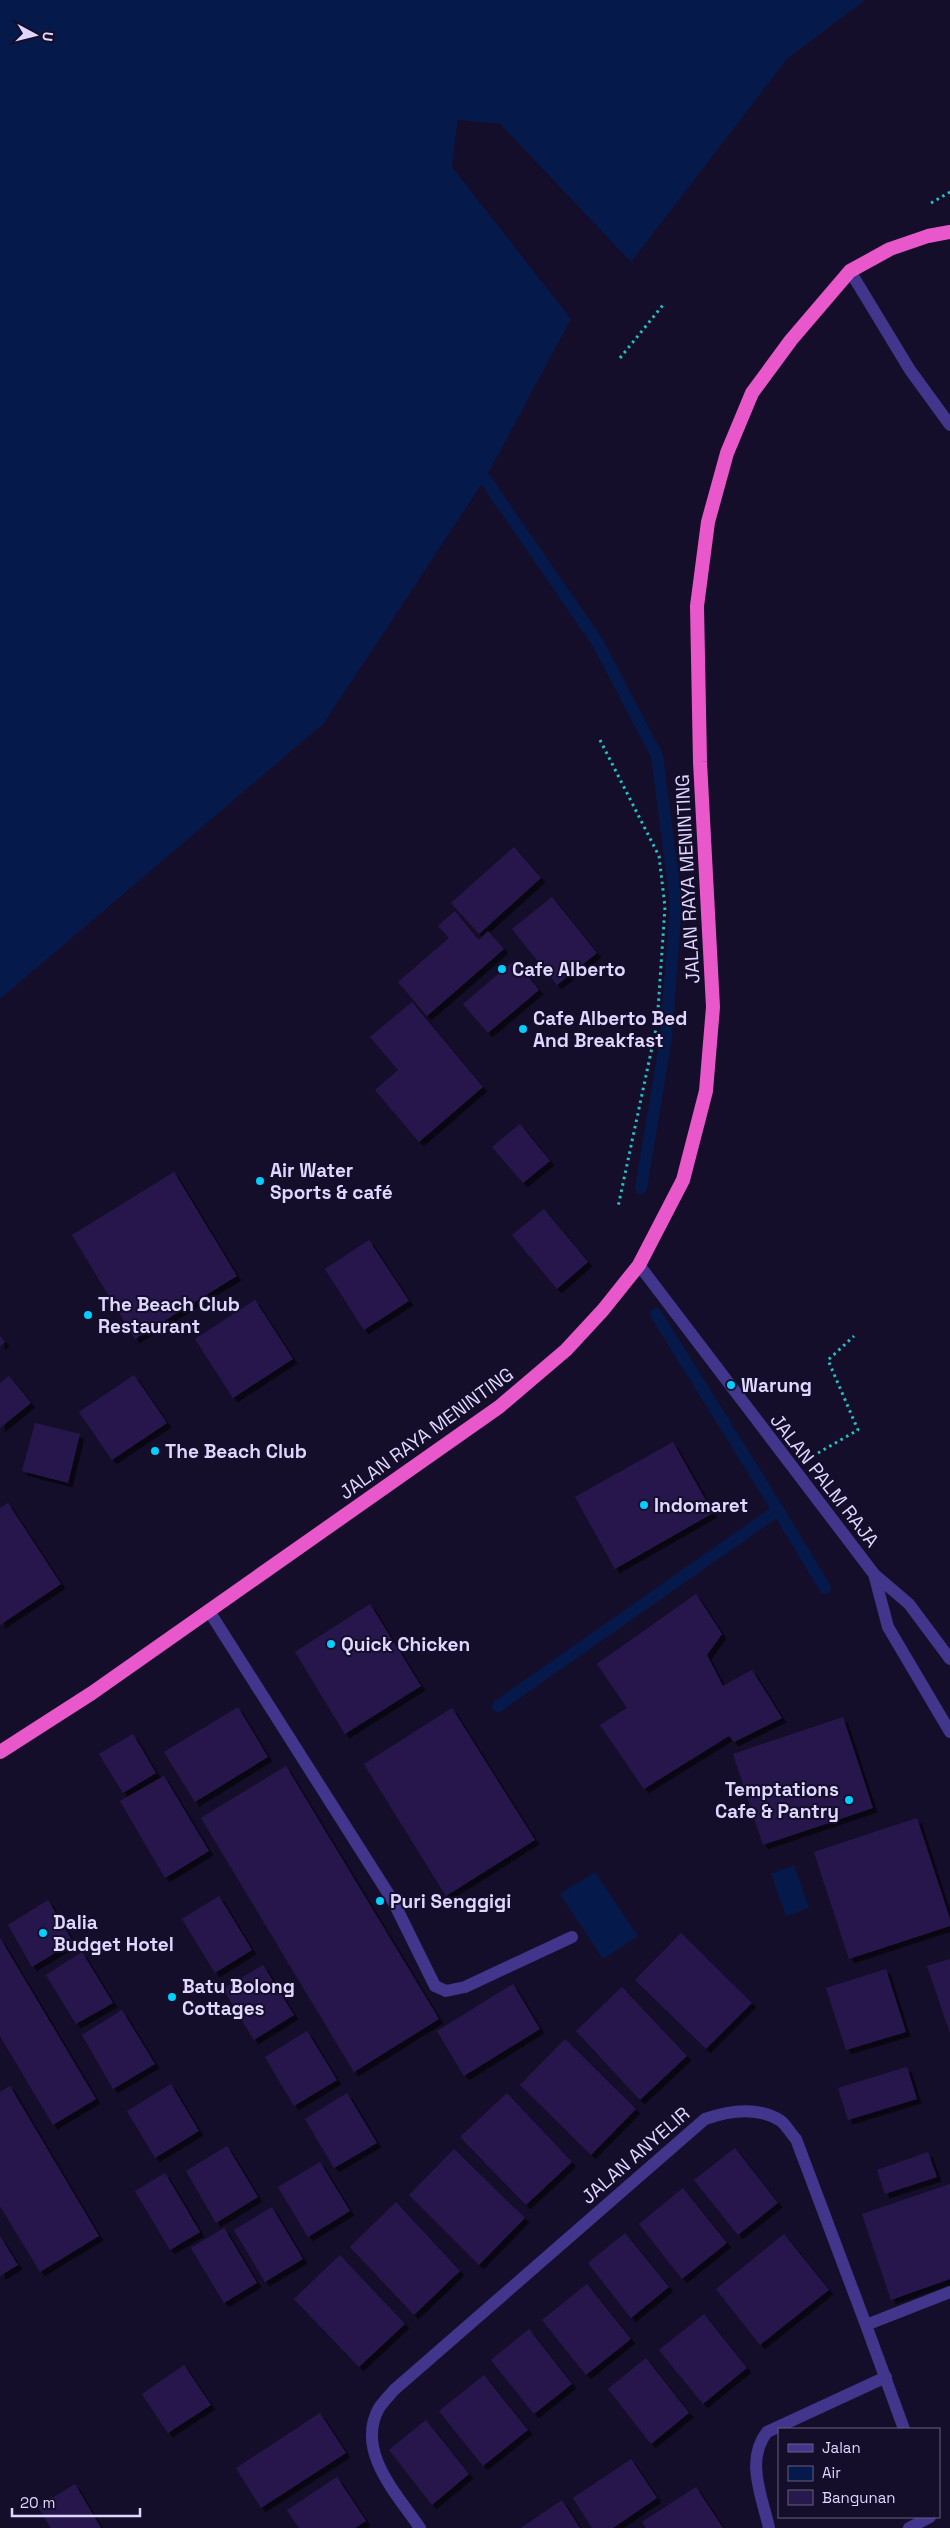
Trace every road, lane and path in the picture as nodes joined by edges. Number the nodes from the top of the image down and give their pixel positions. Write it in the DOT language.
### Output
graph roads {
  1 [pos="950,232"];
  2 [pos="850,271"];
  3 [pos="663,305"];
  4 [pos="620,358"];
  5 [pos="950,424"];
  6 [pos="600,740"];
  7 [pos="618,1207"];
  8 [pos="639,1265"];
  9 [pos="854,1336"];
  10 [pos="792,1469"];
  11 [pos="874,1574"];
  12 [pos="209,1611"];
  13 [pos="950,1659"];
  14 [pos="950,1732"];
  15 [pos="0,1752"];
  16 [pos="572,1937"];
  17 [pos="950,2292"];
  18 [pos="866,2325"];
  19 [pos="886,2377"];
  20 [pos="904,2428"];
  21 [pos="929,2518"];
  22 [pos="420,2528"];
  23 [pos="769,2528"];
  24 [pos="909,2528"];
  1 -- 2 [label="highway, JALAN RAYA MENINTING"];
  2 -- 5 [label="street"];
  2 -- 8 [label="highway, JALAN RAYA MENINTING"];
  3 -- 4 [label="path"];
  6 -- 7 [label="path"];
  8 -- 10 [label="street, JALAN PALM RAJA"];
  8 -- 12 [label="highway, JALAN RAYA MENINTING"];
  9 -- 10 [label="path"];
  10 -- 11 [label="street, JALAN PALM RAJA"];
  11 -- 13 [label="street, JALAN PALM RAJA"];
  11 -- 14 [label="street, JALAN PALM RAJA"];
  12 -- 15 [label="highway, JALAN RAYA MENINTING"];
  12 -- 16 [label="street"];
  17 -- 18 [label="street"];
  18 -- 19 [label="street, JALAN ANYELIR"];
  18 -- 22 [label="street, JALAN ANYELIR"];
  19 -- 20 [label="street, JALAN ANYELIR"];
  19 -- 23 [label="street"];
  21 -- 24 [label="street"];
}
